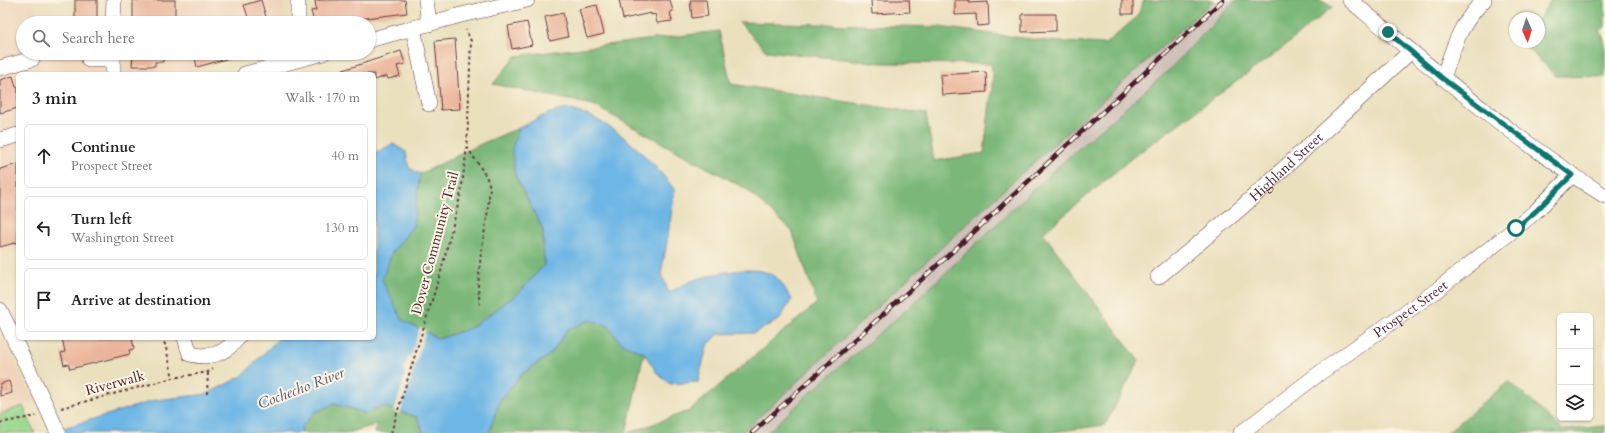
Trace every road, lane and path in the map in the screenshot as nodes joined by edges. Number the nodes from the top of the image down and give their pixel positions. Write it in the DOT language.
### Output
graph roads {
  1 [pos="114,0"];
  2 [pos="298,0"];
  3 [pos="426,0"];
  4 [pos="527,0"];
  5 [pos="1350,0"];
  6 [pos="1484,0"];
  7 [pos="471,5"];
  8 [pos="113,16"];
  9 [pos="298,16"];
  10 [pos="429,24"];
  11 [pos="413,28"];
  12 [pos="466,30"];
  13 [pos="376,38"];
  14 [pos="1411,51"];
  15 [pos="28,60"];
  16 [pos="113,60"];
  17 [pos="289,60"];
  18 [pos="0,68"];
  19 [pos="113,72"];
  20 [pos="251,72"];
  21 [pos="1442,78"];
  22 [pos="429,104"];
  23 [pos="16,136"];
  24 [pos="0,140"];
  25 [pos="467,147"];
  26 [pos="1572,175"];
  27 [pos="1602,189"];
  28 [pos="1158,277"];
  29 [pos="480,307"];
  30 [pos="2,317"];
  31 [pos="161,340"];
  32 [pos="186,340"];
  33 [pos="236,340"];
  34 [pos="224,351"];
  35 [pos="208,372"];
  36 [pos="173,378"];
  37 [pos="207,394"];
  38 [pos="47,411"];
  39 [pos="0,423"];
  40 [pos="58,433"];
  41 [pos="391,433"];
  42 [pos="1242,433"];
  1 -- 8 [label="street"];
  2 -- 9 [label="street"];
  3 -- 10 [label="street"];
  4 -- 7 [label="street"];
  5 -- 14 [label="street"];
  6 -- 21 [label="street"];
  7 -- 10 [label="street"];
  10 -- 11 [label="street"];
  11 -- 13 [label="street"];
  11 -- 22 [label="street"];
  12 -- 25 [label="path, Dover Community Trail"];
  14 -- 21 [label="street"];
  14 -- 28 [label="street, Highland Street"];
  15 -- 18 [label="street"];
  16 -- 19 [label="street"];
  17 -- 20 [label="street"];
  21 -- 26 [label="street"];
  23 -- 24 [label="street"];
  25 -- 29 [label="path"];
  25 -- 41 [label="path, Dover Community Trail"];
  26 -- 27 [label="street"];
  26 -- 42 [label="street, Prospect Street"];
  30 -- 38 [label="street"];
  31 -- 36 [label="path"];
  32 -- 34 [label="street"];
  33 -- 34 [label="street"];
  34 -- 35 [label="path"];
  35 -- 36 [label="path, Riverwalk"];
  35 -- 37 [label="path"];
  36 -- 38 [label="path, Riverwalk"];
  38 -- 39 [label="path, Riverwalk"];
  38 -- 40 [label="street, bridge"];
}
